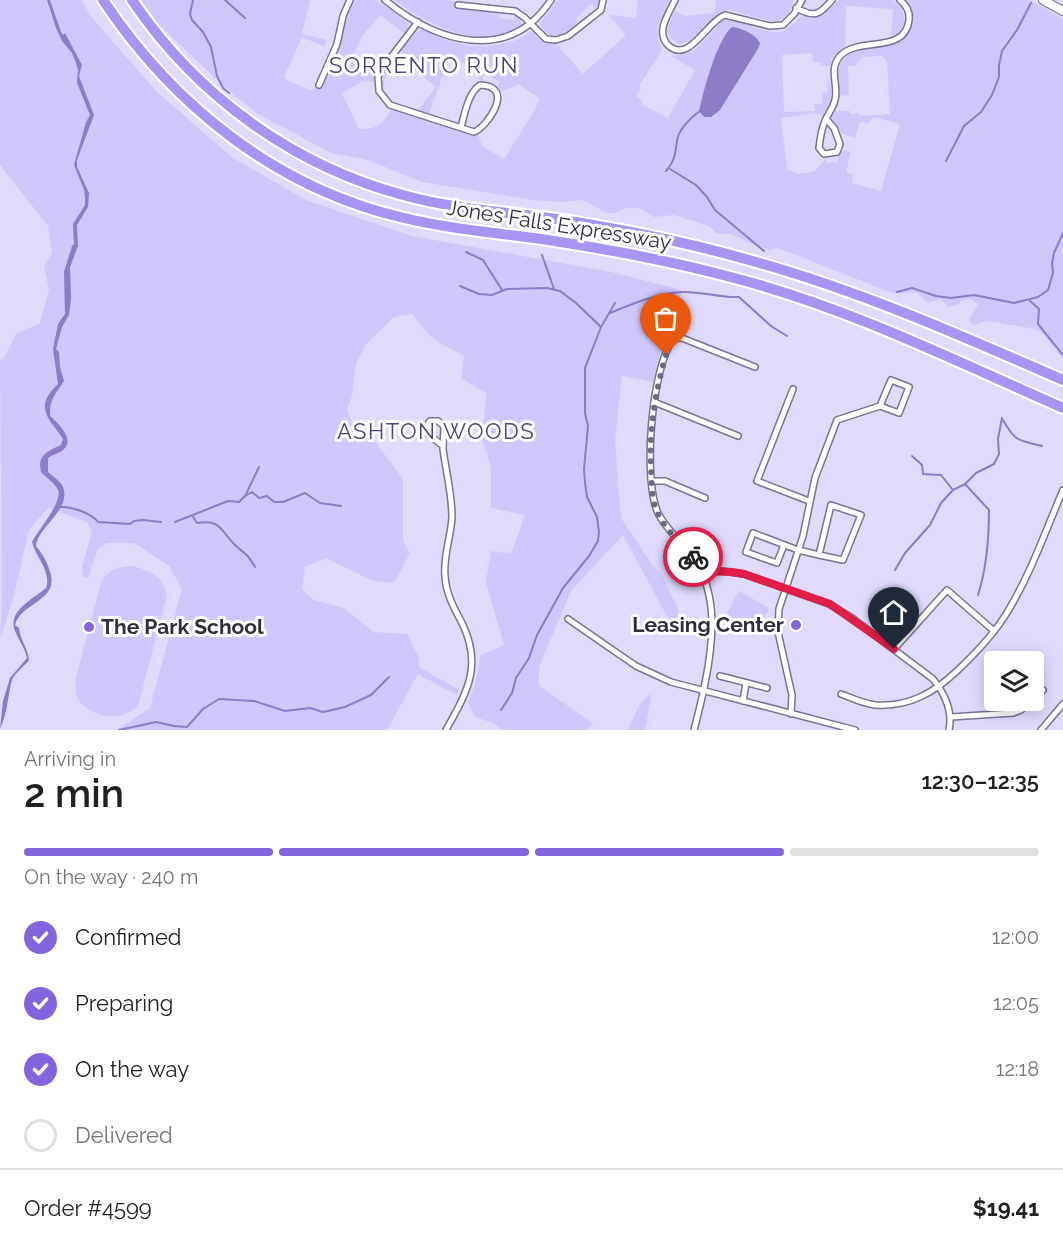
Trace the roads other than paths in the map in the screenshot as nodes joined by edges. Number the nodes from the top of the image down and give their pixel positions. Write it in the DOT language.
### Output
graph roads {
  1 [pos="103,0"];
  2 [pos="132,0"];
  3 [pos="350,0"];
  4 [pos="385,0"];
  5 [pos="551,0"];
  6 [pos="603,0"];
  7 [pos="675,0"];
  8 [pos="797,0"];
  9 [pos="802,0"];
  10 [pos="832,0"];
  11 [pos="900,0"];
  12 [pos="1043,0"];
  13 [pos="458,5"];
  14 [pos="796,8"];
  15 [pos="1063,11"];
  16 [pos="418,22"];
  17 [pos="531,24"];
  18 [pos="319,85"];
  19 [pos="826,119"];
  20 [pos="461,128"];
  21 [pos="755,367"];
  22 [pos="1063,380"];
  23 [pos="793,389"];
  24 [pos="654,402"];
  25 [pos="880,406"];
  26 [pos="1063,408"];
  27 [pos="738,436"];
  28 [pos="443,446"];
  29 [pos="651,481"];
  30 [pos="1063,490"];
  31 [pos="705,498"];
  32 [pos="809,501"];
  33 [pos="1056,505"];
  34 [pos="1063,508"];
  35 [pos="784,545"];
  36 [pos="798,550"];
  37 [pos="819,555"];
  38 [pos="702,571"];
  39 [pos="784,589"];
  40 [pos="568,619"];
  41 [pos="994,631"];
  42 [pos="894,649"];
  43 [pos="720,676"];
  44 [pos="746,683"];
  45 [pos="767,688"];
  46 [pos="939,688"];
  47 [pos="704,691"];
  48 [pos="841,694"];
  49 [pos="743,701"];
  50 [pos="1063,704"];
  51 [pos="1018,711"];
  52 [pos="791,714"];
  53 [pos="951,717"];
  54 [pos="446,730"];
  55 [pos="694,730"];
  56 [pos="855,730"];
  57 [pos="949,730"];
  58 [pos="1041,730"];
  1 -- 26 [label="highway, Jones Falls Expressway"];
  2 -- 22 [label="highway, Jones Falls Expressway"];
  3 -- 18 [label="street"];
  4 -- 16 [label="street"];
  5 -- 17 [label="street"];
  6 -- 17 [label="street"];
  7 -- 14 [label="street"];
  8 -- 14 [label="street"];
  9 -- 14 [label="street"];
  10 -- 14 [label="street"];
  11 -- 19 [label="street"];
  12 -- 15 [label="main road"];
  13 -- 17 [label="street"];
  16 -- 17 [label="street"];
  16 -- 20 [label="street"];
  19 -- 19 [label="street"];
  20 -- 20 [label="street"];
  21 -- 24 [label="street"];
  23 -- 32 [label="street"];
  24 -- 27 [label="street"];
  24 -- 29 [label="street"];
  25 -- 25 [label="street"];
  25 -- 32 [label="street"];
  28 -- 28 [label="street"];
  28 -- 54 [label="street"];
  29 -- 31 [label="street"];
  29 -- 38 [label="street"];
  30 -- 33 [label="street"];
  32 -- 36 [label="street"];
  33 -- 34 [label="street"];
  33 -- 41 [label="street"];
  35 -- 35 [label="street"];
  35 -- 36 [label="street"];
  36 -- 37 [label="street"];
  36 -- 39 [label="street"];
  37 -- 37 [label="street"];
  38 -- 39 [label="street"];
  38 -- 47 [label="street"];
  39 -- 42 [label="street"];
  39 -- 52 [label="street"];
  40 -- 47 [label="street"];
  41 -- 42 [label="street"];
  41 -- 46 [label="street"];
  42 -- 46 [label="street"];
  43 -- 44 [label="street"];
  44 -- 45 [label="street"];
  44 -- 49 [label="street"];
  46 -- 48 [label="street"];
  46 -- 53 [label="street"];
  47 -- 49 [label="street"];
  47 -- 55 [label="street"];
  49 -- 52 [label="street"];
  50 -- 58 [label="street"];
  51 -- 53 [label="street"];
  52 -- 56 [label="street"];
  53 -- 57 [label="street"];
}
